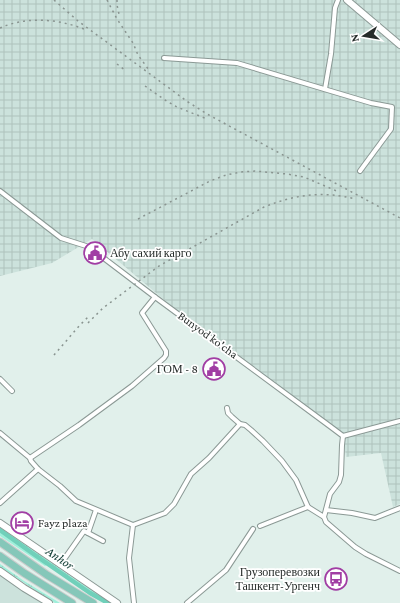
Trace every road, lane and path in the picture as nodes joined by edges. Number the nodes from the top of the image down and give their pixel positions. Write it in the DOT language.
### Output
graph roads {
  1 [pos="338,0"];
  2 [pos="347,0"];
  3 [pos="400,45"];
  4 [pos="164,58"];
  5 [pos="325,89"];
  6 [pos="360,171"];
  7 [pos="0,191"];
  8 [pos="155,297"];
  9 [pos="0,379"];
  10 [pos="12,391"];
  11 [pos="227,408"];
  12 [pos="400,421"];
  13 [pos="240,424"];
  14 [pos="0,433"];
  15 [pos="343,436"];
  16 [pos="30,458"];
  17 [pos="38,469"];
  18 [pos="0,503"];
  19 [pos="308,508"];
  20 [pos="400,508"];
  21 [pos="96,510"];
  22 [pos="326,510"];
  23 [pos="324,517"];
  24 [pos="0,523"];
  25 [pos="133,525"];
  26 [pos="260,526"];
  27 [pos="253,529"];
  28 [pos="88,533"];
  29 [pos="103,541"];
  30 [pos="0,542"];
  31 [pos="0,556"];
  32 [pos="60,565"];
  33 [pos="0,571"];
  34 [pos="400,571"];
  35 [pos="49,603"];
  36 [pos="72,603"];
  37 [pos="93,603"];
  38 [pos="117,603"];
  39 [pos="134,603"];
  40 [pos="187,603"];
  1 -- 5 [label="street"];
  2 -- 3 [label="street"];
  4 -- 5 [label="street"];
  5 -- 6 [label="street"];
  7 -- 8 [label="street, Bunyod ko'cha"];
  8 -- 15 [label="street, Bunyod ko'cha"];
  8 -- 16 [label="street"];
  9 -- 10 [label="street"];
  11 -- 13 [label="street"];
  12 -- 15 [label="street"];
  13 -- 19 [label="street"];
  13 -- 25 [label="street"];
  14 -- 16 [label="street"];
  15 -- 22 [label="street"];
  16 -- 17 [label="street"];
  17 -- 18 [label="street"];
  17 -- 21 [label="street"];
  19 -- 23 [label="street"];
  19 -- 26 [label="street"];
  20 -- 22 [label="street"];
  21 -- 25 [label="street"];
  21 -- 28 [label="street"];
  22 -- 23 [label="street"];
  23 -- 34 [label="street"];
  24 -- 32 [label="street"];
  25 -- 39 [label="street"];
  27 -- 40 [label="street"];
  28 -- 29 [label="street"];
  28 -- 32 [label="street"];
  30 -- 37 [label="main road"];
  31 -- 36 [label="main road"];
  32 -- 38 [label="street"];
  33 -- 35 [label="street"];
}
